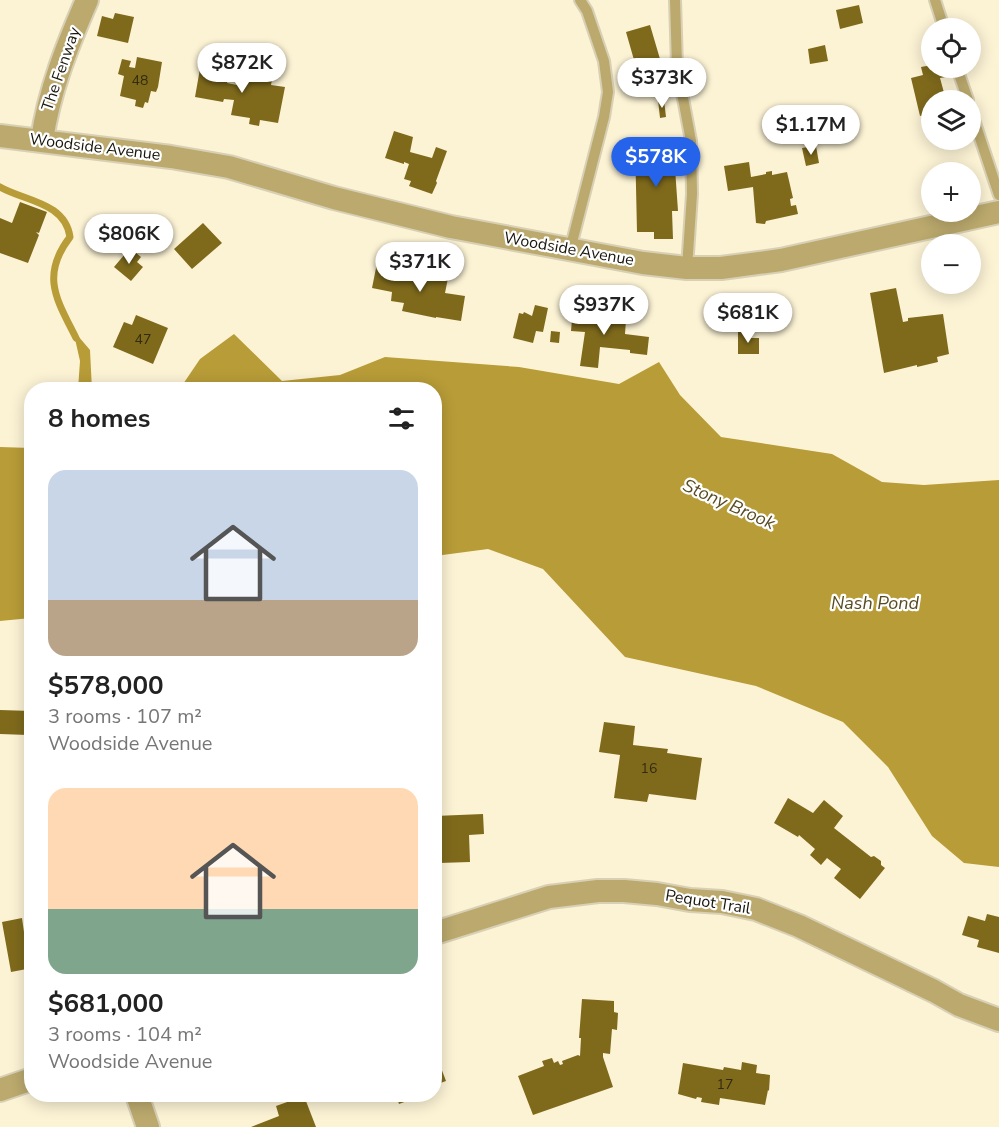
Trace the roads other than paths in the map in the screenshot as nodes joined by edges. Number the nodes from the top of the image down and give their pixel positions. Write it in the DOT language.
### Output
graph roads {
  1 [pos="87,0"];
  2 [pos="580,0"];
  3 [pos="675,0"];
  4 [pos="935,0"];
  5 [pos="941,18"];
  6 [pos="0,136"];
  7 [pos="42,140"];
  8 [pos="981,141"];
  9 [pos="999,195"];
  10 [pos="999,212"];
  11 [pos="570,250"];
  12 [pos="687,268"];
  13 [pos="442,931"];
  14 [pos="999,1020"];
  15 [pos="24,1082"];
  16 [pos="0,1090"];
  17 [pos="139,1102"];
  18 [pos="147,1127"];
  1 -- 7 [label="street, The Fenway"];
  2 -- 11 [label="lane"];
  3 -- 12 [label="lane"];
  4 -- 5 [label="lane"];
  6 -- 7 [label="street, Woodside Avenue"];
  7 -- 11 [label="street, Woodside Avenue"];
  8 -- 9 [label="lane"];
  10 -- 12 [label="street, Woodside Avenue"];
  11 -- 12 [label="street, Woodside Avenue"];
  13 -- 14 [label="street, Pequot Trail"];
  15 -- 16 [label="street"];
  17 -- 18 [label="street"];
}
